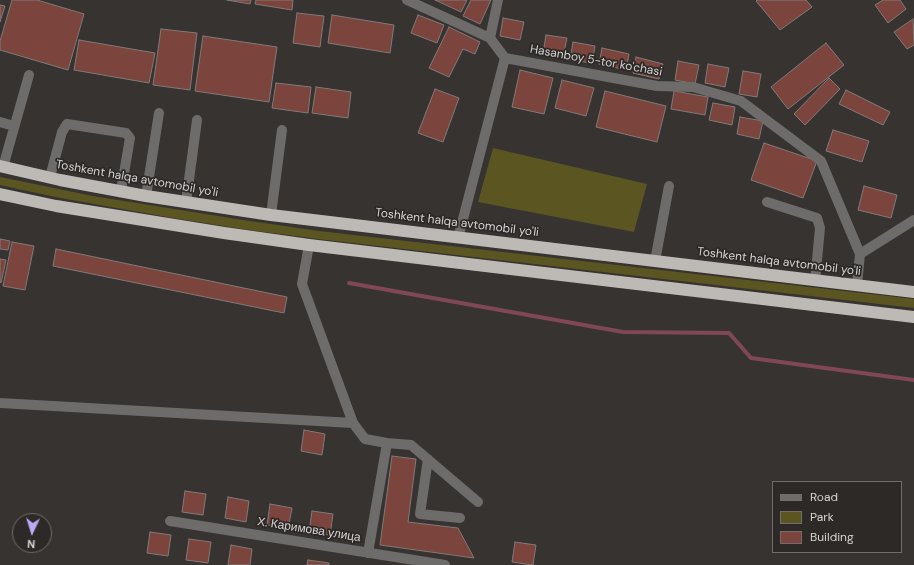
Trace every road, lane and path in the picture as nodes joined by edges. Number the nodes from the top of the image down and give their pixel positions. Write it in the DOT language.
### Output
graph roads {
  1 [pos="407,0"];
  2 [pos="498,0"];
  3 [pos="490,38"];
  4 [pos="505,58"];
  5 [pos="29,75"];
  6 [pos="159,113"];
  7 [pos="197,120"];
  8 [pos="0,122"];
  9 [pos="14,126"];
  10 [pos="282,130"];
  11 [pos="1,166"];
  12 [pos="50,178"];
  13 [pos="669,186"];
  14 [pos="121,191"];
  15 [pos="0,194"];
  16 [pos="146,196"];
  17 [pos="186,202"];
  18 [pos="767,202"];
  19 [pos="271,215"];
  20 [pos="914,220"];
  21 [pos="458,238"];
  22 [pos="309,245"];
  23 [pos="860,254"];
  24 [pos="655,261"];
  25 [pos="815,280"];
  26 [pos="857,286"];
  27 [pos="914,292"];
  28 [pos="914,317"];
  29 [pos="0,403"];
  30 [pos="353,423"];
  31 [pos="387,443"];
  32 [pos="428,459"];
  33 [pos="478,502"];
  34 [pos="460,518"];
  35 [pos="170,521"];
  36 [pos="368,553"];
  37 [pos="445,565"];
  1 -- 3 [label="street"];
  2 -- 3 [label="street"];
  3 -- 4 [label="street"];
  4 -- 21 [label="street"];
  4 -- 23 [label="street, Hasanboy 5-tor ko'chasi"];
  5 -- 9 [label="street"];
  6 -- 16 [label="street"];
  7 -- 17 [label="street"];
  8 -- 9 [label="street"];
  9 -- 11 [label="street"];
  10 -- 19 [label="street"];
  11 -- 12 [label="highway, Toshkent halqa avtomobil yo'li"];
  12 -- 14 [label="highway, Toshkent halqa avtomobil yo'li"];
  12 -- 14 [label="street"];
  13 -- 24 [label="street"];
  14 -- 16 [label="highway, Toshkent halqa avtomobil yo'li"];
  15 -- 22 [label="highway"];
  16 -- 17 [label="highway, Toshkent halqa avtomobil yo'li"];
  17 -- 19 [label="highway, Toshkent halqa avtomobil yo'li"];
  18 -- 25 [label="street"];
  19 -- 21 [label="highway, Toshkent halqa avtomobil yo'li"];
  20 -- 23 [label="street"];
  21 -- 24 [label="highway, Toshkent halqa avtomobil yo'li"];
  22 -- 28 [label="highway"];
  22 -- 30 [label="street"];
  23 -- 26 [label="street"];
  24 -- 25 [label="highway, Toshkent halqa avtomobil yo'li"];
  25 -- 26 [label="highway, Toshkent halqa avtomobil yo'li"];
  26 -- 27 [label="highway, Toshkent halqa avtomobil yo'li"];
  29 -- 30 [label="street"];
  30 -- 31 [label="street"];
  31 -- 32 [label="street"];
  31 -- 36 [label="street"];
  32 -- 33 [label="street"];
  32 -- 34 [label="street"];
  35 -- 36 [label="street, Х. Каримова улица"];
  36 -- 37 [label="street, Х. Каримова улица"];
}
